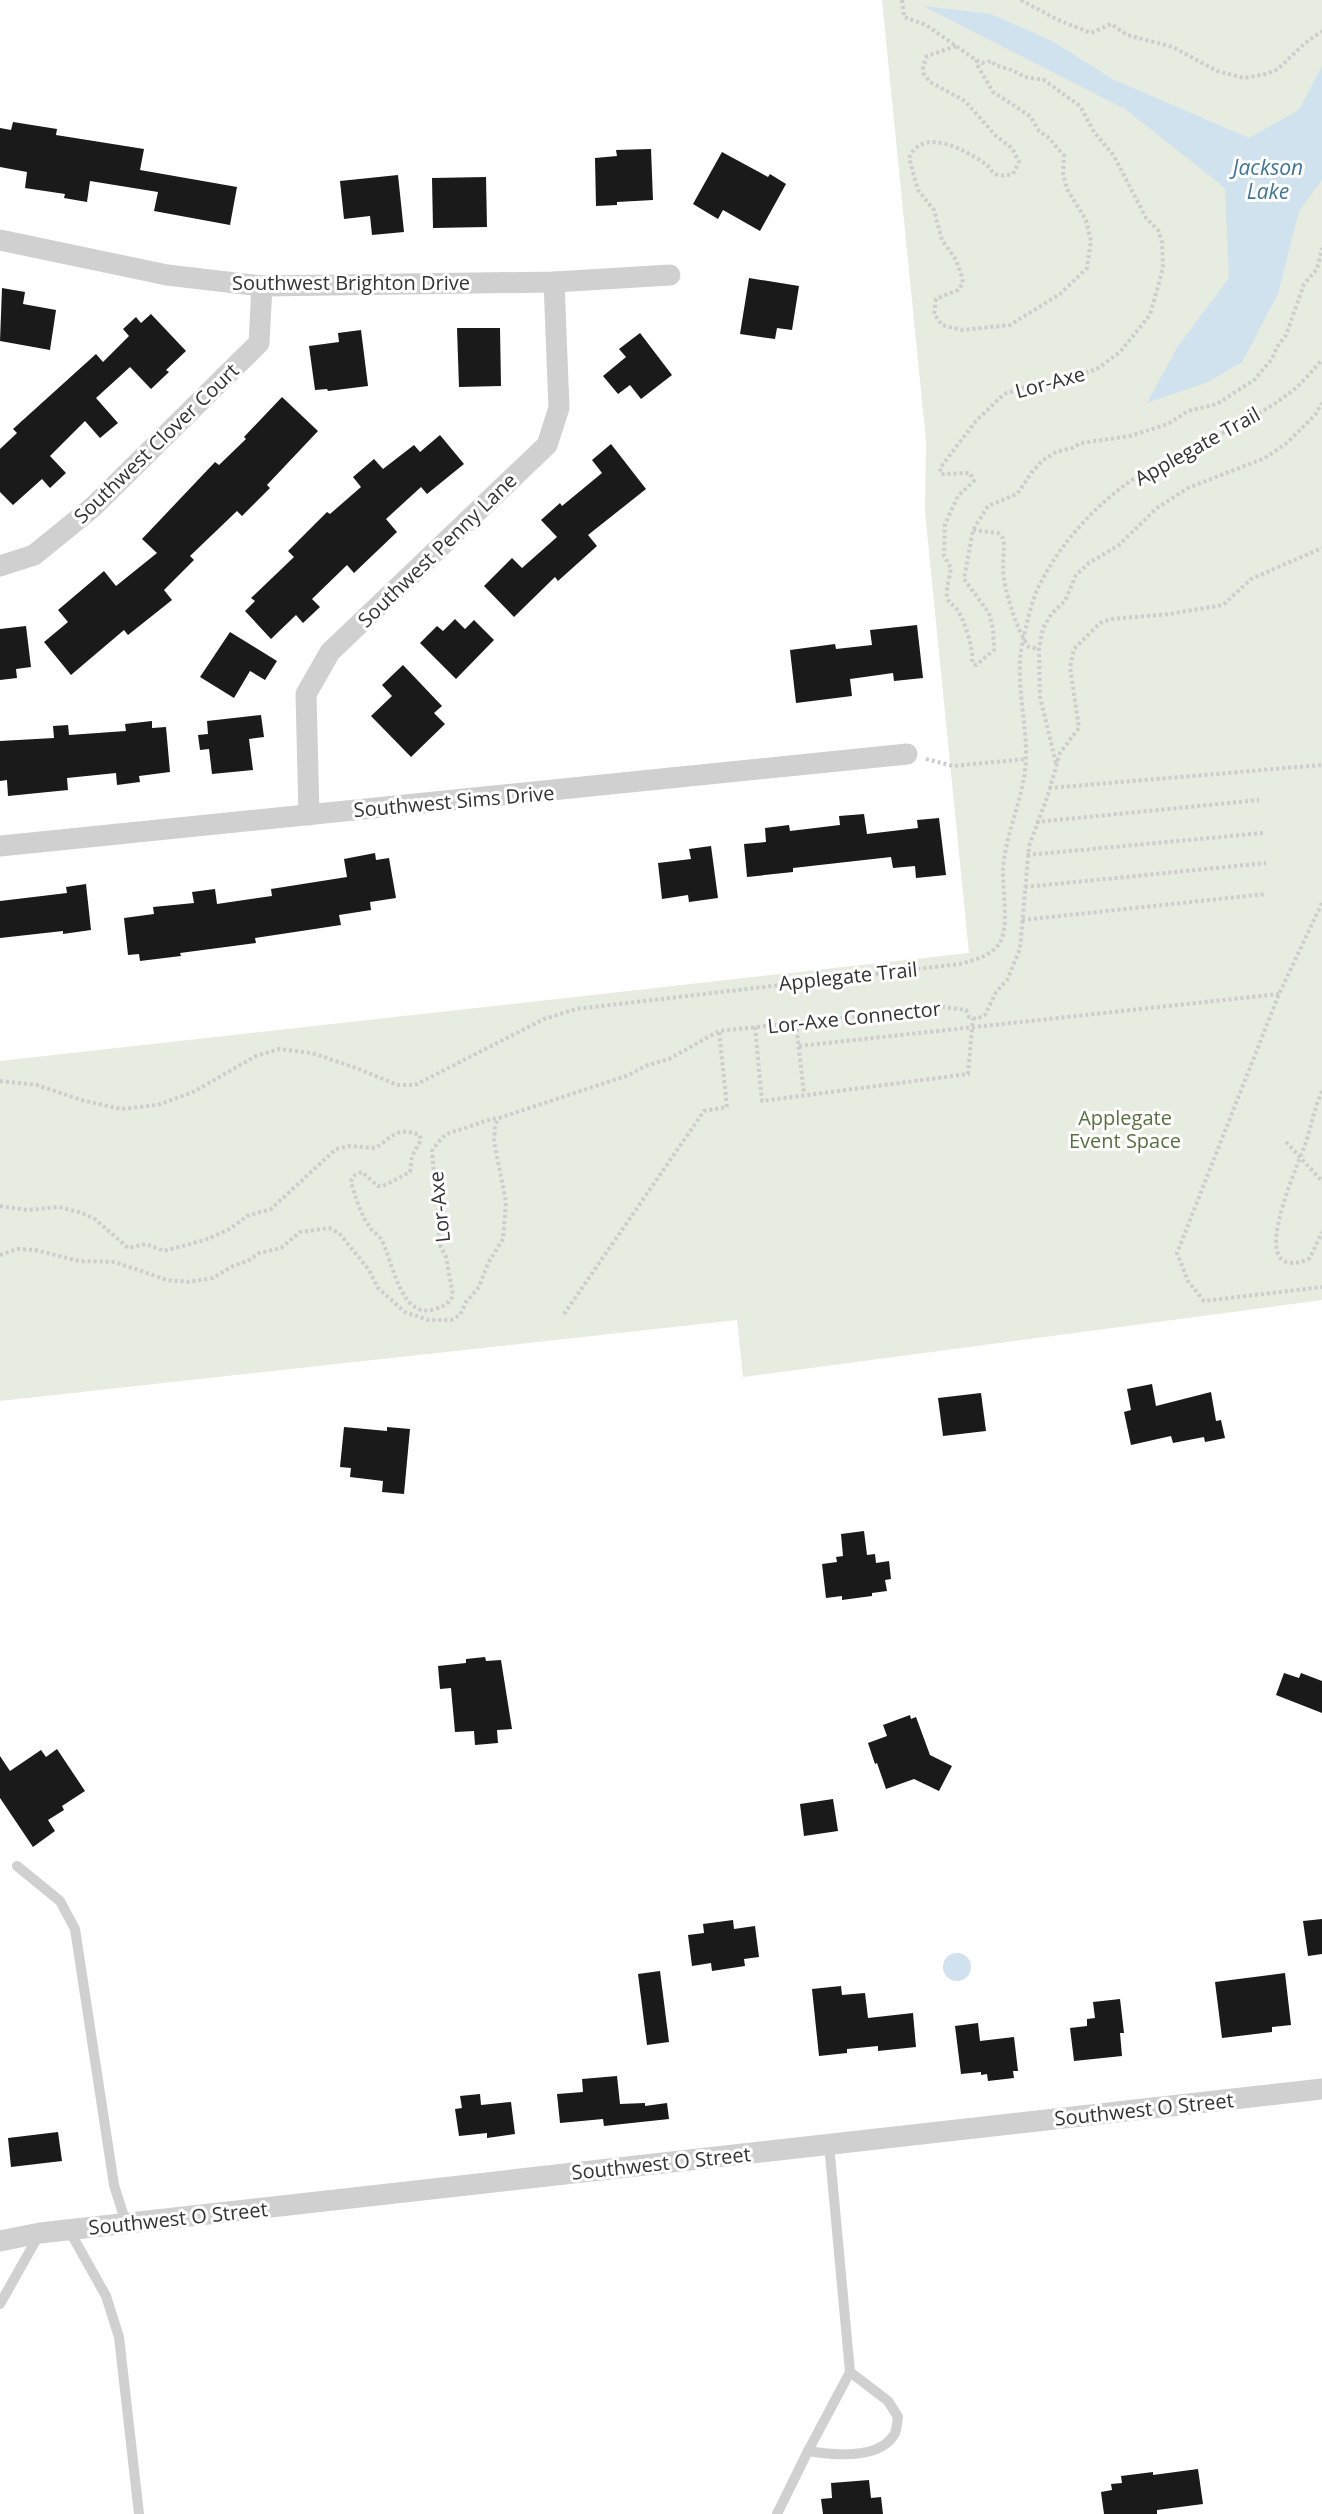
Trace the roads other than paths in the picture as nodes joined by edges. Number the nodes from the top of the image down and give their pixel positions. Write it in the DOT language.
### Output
graph roads {
  1 [pos="0,240"];
  2 [pos="670,275"];
  3 [pos="554,282"];
  4 [pos="262,286"];
  5 [pos="0,566"];
  6 [pos="907,754"];
  7 [pos="309,815"];
  8 [pos="0,846"];
  9 [pos="17,1866"];
  10 [pos="1322,2089"];
  11 [pos="829,2145"];
  12 [pos="126,2223"];
  13 [pos="69,2230"];
  14 [pos="40,2233"];
  15 [pos="0,2241"];
  16 [pos="0,2304"];
  17 [pos="850,2372"];
  18 [pos="808,2451"];
  19 [pos="139,2514"];
  20 [pos="777,2514"];
  1 -- 4 [label="street, Southwest Brighton Drive"];
  2 -- 3 [label="street, Southwest Brighton Drive"];
  3 -- 4 [label="street, Southwest Brighton Drive"];
  3 -- 7 [label="street, Southwest Penny Lane"];
  4 -- 5 [label="street, Southwest Clover Court"];
  6 -- 7 [label="street, Southwest Sims Drive"];
  7 -- 8 [label="street, Southwest Sims Drive"];
  9 -- 12 [label="lane"];
  10 -- 11 [label="street, Southwest O Street"];
  11 -- 12 [label="street, Southwest O Street"];
  11 -- 17 [label="lane"];
  12 -- 13 [label="street, Southwest O Street"];
  13 -- 14 [label="street, Southwest O Street"];
  13 -- 19 [label="lane"];
  14 -- 15 [label="street, Southwest O Street"];
  14 -- 16 [label="lane"];
  17 -- 18 [label="lane"];
  17 -- 18 [label="lane"];
  18 -- 20 [label="lane"];
}
